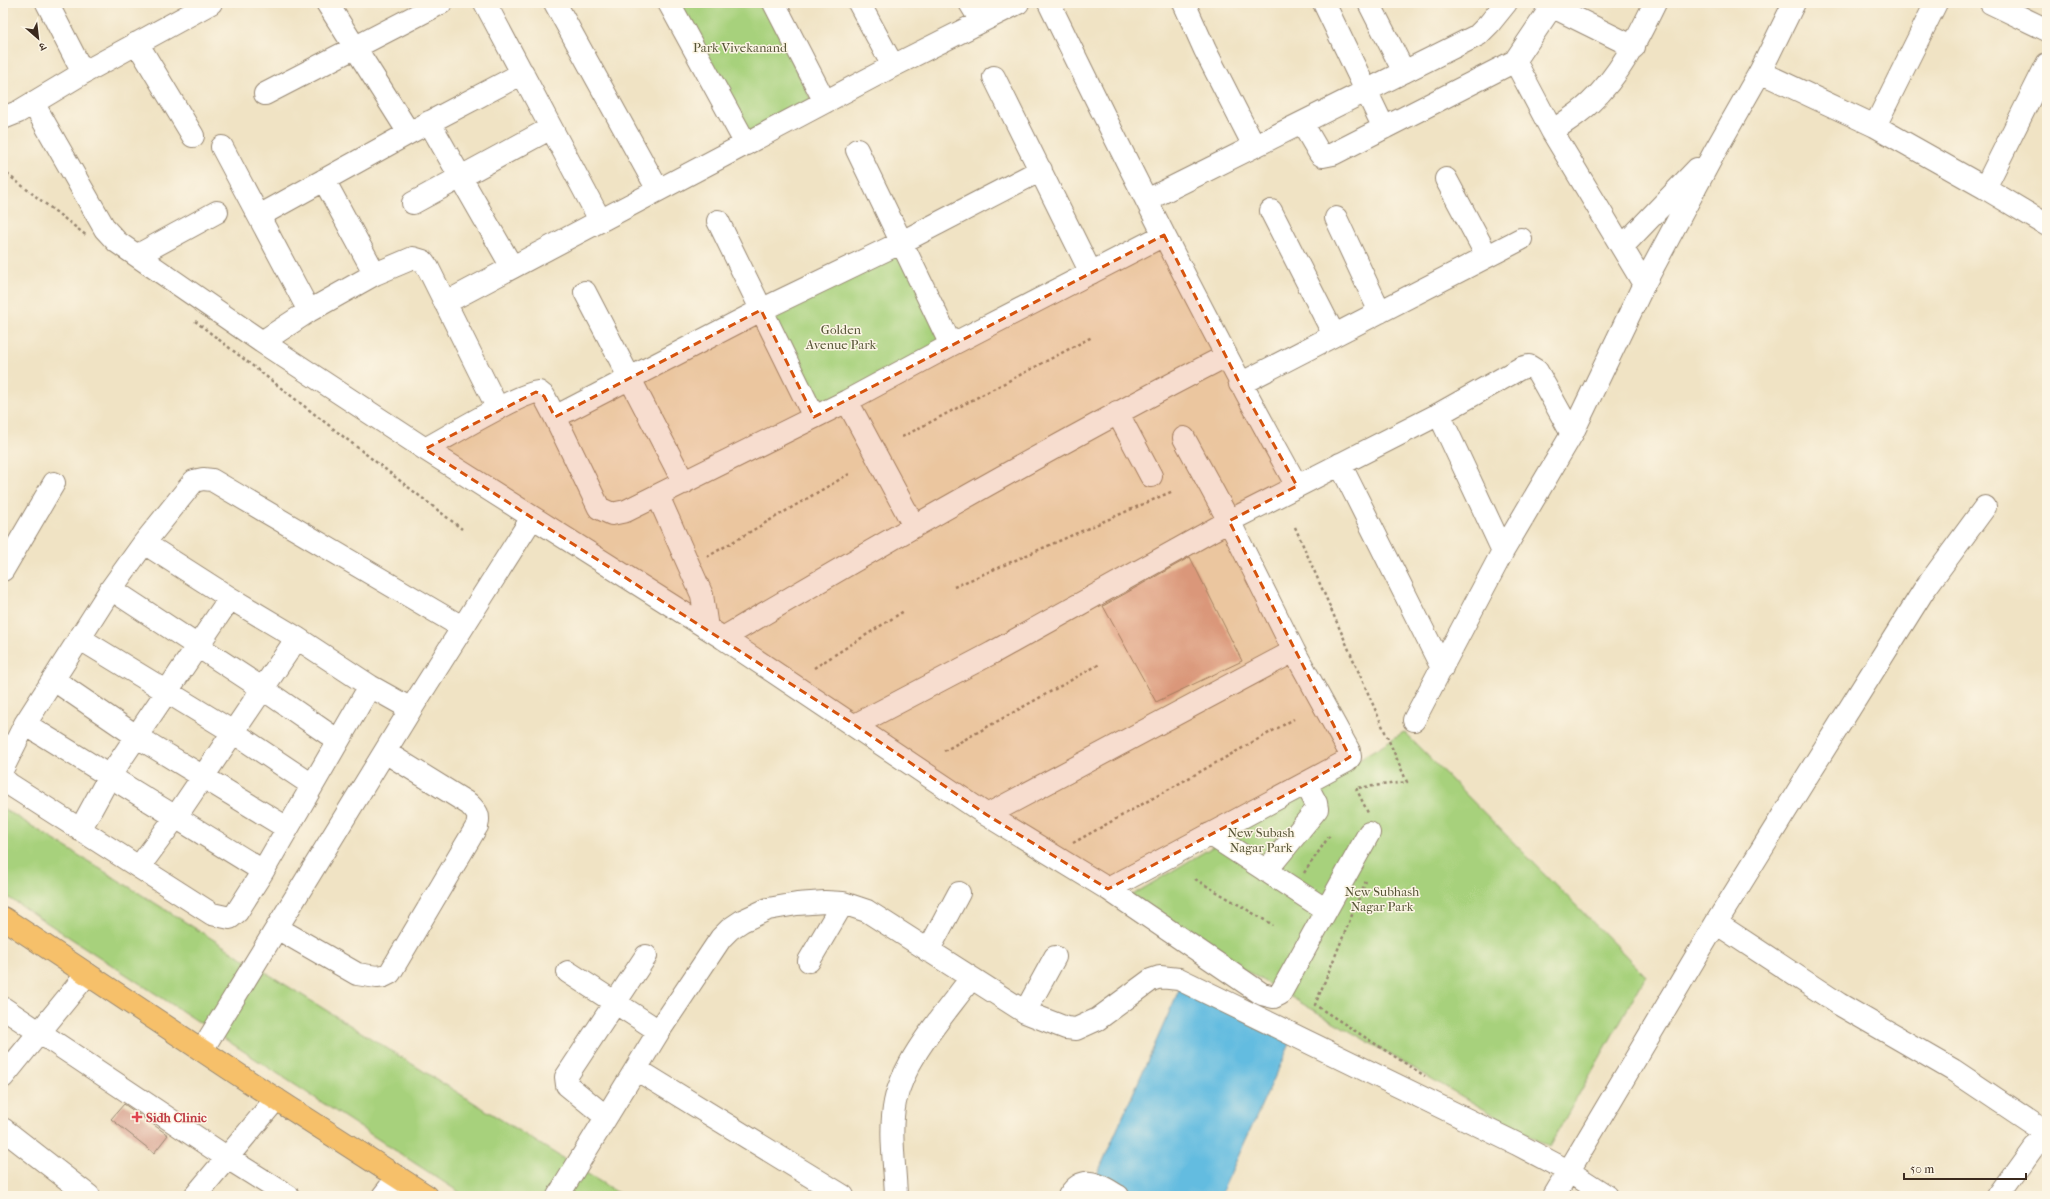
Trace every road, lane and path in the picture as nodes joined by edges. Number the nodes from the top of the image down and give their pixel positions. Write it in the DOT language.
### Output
graph roads {
  1 [pos="48,3"];
  2 [pos="211,3"];
  3 [pos="328,3"];
  4 [pos="441,3"];
  5 [pos="486,3"];
  6 [pos="555,3"];
  7 [pos="774,3"];
  8 [pos="859,3"];
  9 [pos="1018,3"];
  10 [pos="1049,3"];
  11 [pos="1184,3"];
  12 [pos="1324,3"];
  13 [pos="1369,3"];
  14 [pos="1506,3"];
  15 [pos="1655,3"];
  16 [pos="1794,3"];
  17 [pos="1936,3"];
  18 [pos="1991,3"];
  19 [pos="674,4"];
  20 [pos="1549,5"];
  21 [pos="975,12"];
  22 [pos="2047,30"];
  23 [pos="137,43"];
  24 [pos="354,47"];
  25 [pos="1634,47"];
  26 [pos="1515,61"];
  27 [pos="2047,64"];
  28 [pos="893,66"];
  29 [pos="1404,72"];
  30 [pos="1760,72"];
  31 [pos="83,73"];
  32 [pos="523,73"];
  33 [pos="994,77"];
  34 [pos="1366,91"];
  35 [pos="265,94"];
  36 [pos="825,102"];
  37 [pos="33,104"];
  38 [pos="3,118"];
  39 [pos="429,122"];
  40 [pos="1302,123"];
  41 [pos="1875,126"];
  42 [pos="552,128"];
  43 [pos="1384,128"];
  44 [pos="1552,131"];
  45 [pos="409,133"];
  46 [pos="193,136"];
  47 [pos="746,144"];
  48 [pos="1254,146"];
  49 [pos="222,147"];
  50 [pos="857,150"];
  51 [pos="1714,153"];
  52 [pos="1041,170"];
  53 [pos="7,174"];
  54 [pos="461,177"];
  55 [pos="1446,179"];
  56 [pos="324,180"];
  57 [pos="1985,188"];
  58 [pos="658,190"];
  59 [pos="1147,200"];
  60 [pos="413,203"];
  61 [pos="217,212"];
  62 [pos="1271,212"];
  63 [pos="259,216"];
  64 [pos="1336,218"];
  65 [pos="600,220"];
  66 [pos="718,221"];
  67 [pos="2046,222"];
  68 [pos="1164,235"];
  69 [pos="88,237"];
  70 [pos="1521,239"];
  71 [pos="902,242"];
  72 [pos="1622,247"];
  73 [pos="138,255"];
  74 [pos="1486,256"];
  75 [pos="512,267"];
  76 [pos="1091,273"];
  77 [pos="375,274"];
  78 [pos="1644,284"];
  79 [pos="585,292"];
  80 [pos="445,302"];
  81 [pos="761,310"];
  82 [pos="309,311"];
  83 [pos="1380,312"];
  84 [pos="194,320"];
  85 [pos="1334,335"];
  86 [pos="1092,337"];
  87 [pos="262,342"];
  88 [pos="951,345"];
  89 [pos="1226,356"];
  90 [pos="630,379"];
  91 [pos="1240,384"];
  92 [pos="847,401"];
  93 [pos="498,409"];
  94 [pos="1117,412"];
  95 [pos="1439,414"];
  96 [pos="555,417"];
  97 [pos="814,417"];
  98 [pos="1572,434"];
  99 [pos="902,438"];
  100 [pos="1184,438"];
  101 [pos="425,449"];
  102 [pos="1340,464"];
  103 [pos="848,474"];
  104 [pos="1152,476"];
  105 [pos="54,483"];
  106 [pos="684,483"];
  107 [pos="1298,486"];
  108 [pos="1173,491"];
  109 [pos="658,496"];
  110 [pos="1985,507"];
  111 [pos="532,518"];
  112 [pos="1229,521"];
  113 [pos="914,526"];
  114 [pos="462,529"];
  115 [pos="144,543"];
  116 [pos="1503,551"];
  117 [pos="707,557"];
  118 [pos="3,570"];
  119 [pos="954,587"];
  120 [pos="111,589"];
  121 [pos="230,598"];
  122 [pos="904,612"];
  123 [pos="462,627"];
  124 [pos="715,633"];
  125 [pos="80,638"];
  126 [pos="297,638"];
  127 [pos="196,647"];
  128 [pos="1294,651"];
  129 [pos="1100,664"];
  130 [pos="814,668"];
  131 [pos="1442,668"];
  132 [pos="54,680"];
  133 [pos="370,686"];
  134 [pos="262,689"];
  135 [pos="166,691"];
  136 [pos="411,709"];
  137 [pos="1294,719"];
  138 [pos="1414,720"];
  139 [pos="25,724"];
  140 [pos="855,725"];
  141 [pos="233,732"];
  142 [pos="136,736"];
  143 [pos="337,740"];
  144 [pos="944,751"];
  145 [pos="385,752"];
  146 [pos="3,768"];
  147 [pos="109,777"];
  148 [pos="202,777"];
  149 [pos="3,778"];
  150 [pos="1306,784"];
  151 [pos="312,785"];
  152 [pos="987,815"];
  153 [pos="175,818"];
  154 [pos="287,828"];
  155 [pos="80,830"];
  156 [pos="1369,833"];
  157 [pos="1210,834"];
  158 [pos="1330,835"];
  159 [pos="1073,843"];
  160 [pos="140,867"];
  161 [pos="263,871"];
  162 [pos="1266,871"];
  163 [pos="1304,874"];
  164 [pos="1195,878"];
  165 [pos="1108,889"];
  166 [pos="959,892"];
  167 [pos="843,903"];
  168 [pos="1326,910"];
  169 [pos="3,918"];
  170 [pos="1716,923"];
  171 [pos="1273,925"];
  172 [pos="277,928"];
  173 [pos="928,951"];
  174 [pos="646,956"];
  175 [pos="1055,957"];
  176 [pos="809,961"];
  177 [pos="568,972"];
  178 [pos="87,974"];
  179 [pos="970,978"];
  180 [pos="616,1003"];
  181 [pos="1315,1005"];
  182 [pos="3,1008"];
  183 [pos="1025,1012"];
  184 [pos="39,1032"];
  185 [pos="659,1032"];
  186 [pos="202,1050"];
  187 [pos="636,1069"];
  188 [pos="3,1076"];
  189 [pos="1429,1079"];
  190 [pos="276,1099"];
  191 [pos="606,1116"];
  192 [pos="3,1129"];
  193 [pos="2047,1133"];
  194 [pos="2047,1139"];
  195 [pos="226,1157"];
  196 [pos="1568,1171"];
  197 [pos="398,1177"];
  198 [pos="89,1196"];
  199 [pos="195,1196"];
  200 [pos="288,1196"];
  201 [pos="383,1196"];
  202 [pos="427,1196"];
  203 [pos="558,1196"];
  204 [pos="843,1196"];
  205 [pos="896,1196"];
  206 [pos="1069,1196"];
  207 [pos="1118,1196"];
  208 [pos="1554,1196"];
  209 [pos="1607,1196"];
  210 [pos="1998,1196"];
  1 -- 31 [label="street"];
  2 -- 23 [label="street"];
  3 -- 24 [label="street"];
  4 -- 24 [label="street"];
  5 -- 32 [label="street"];
  6 -- 58 [label="street"];
  7 -- 36 [label="street"];
  8 -- 28 [label="street"];
  9 -- 21 [label="street"];
  10 -- 59 [label="street"];
  11 -- 48 [label="street"];
  12 -- 34 [label="street"];
  13 -- 29 [label="street"];
  14 -- 29 [label="street"];
  15 -- 25 [label="street"];
  16 -- 30 [label="street"];
  17 -- 41 [label="street"];
  18 -- 22 [label="street"];
  19 -- 47 [label="street"];
  20 -- 25 [label="street"];
  20 -- 26 [label="street"];
  21 -- 28 [label="street"];
  23 -- 31 [label="street"];
  23 -- 46 [label="street"];
  24 -- 35 [label="street"];
  24 -- 45 [label="street"];
  25 -- 44 [label="street"];
  26 -- 43 [label="street"];
  26 -- 44 [label="street"];
  27 -- 57 [label="street"];
  28 -- 36 [label="street"];
  29 -- 34 [label="street"];
  30 -- 41 [label="street"];
  30 -- 51 [label="street"];
  31 -- 37 [label="street"];
  32 -- 39 [label="street"];
  32 -- 42 [label="street"];
  33 -- 52 [label="street"];
  34 -- 40 [label="street"];
  34 -- 43 [label="street"];
  36 -- 47 [label="street"];
  37 -- 38 [label="street"];
  37 -- 73 [label="street"];
  39 -- 45 [label="street"];
  39 -- 54 [label="street"];
  40 -- 43 [label="street"];
  40 -- 48 [label="street"];
  41 -- 57 [label="street"];
  42 -- 54 [label="street"];
  42 -- 65 [label="street"];
  44 -- 72 [label="street"];
  45 -- 56 [label="street"];
  47 -- 58 [label="street"];
  48 -- 59 [label="street"];
  49 -- 63 [label="street"];
  50 -- 71 [label="street"];
  51 -- 72 [label="street"];
  51 -- 78 [label="street"];
  52 -- 71 [label="street"];
  52 -- 76 [label="street"];
  53 -- 69 [label="path"];
  54 -- 60 [label="street"];
  54 -- 75 [label="street"];
  55 -- 74 [label="street"];
  56 -- 63 [label="street"];
  56 -- 77 [label="street"];
  57 -- 67 [label="street"];
  58 -- 65 [label="street"];
  59 -- 68 [label="street"];
  61 -- 73 [label="street"];
  62 -- 85 [label="street"];
  63 -- 82 [label="street"];
  64 -- 83 [label="street"];
  65 -- 75 [label="street"];
  66 -- 81 [label="street"];
  68 -- 76 [label="street"];
  68 -- 89 [label="street"];
  70 -- 74 [label="street"];
  71 -- 81 [label="street"];
  71 -- 88 [label="street"];
  72 -- 78 [label="street"];
  73 -- 87 [label="street"];
  74 -- 83 [label="street"];
  75 -- 80 [label="street"];
  76 -- 88 [label="street"];
  77 -- 80 [label="street"];
  77 -- 82 [label="street"];
  78 -- 98 [label="street"];
  79 -- 90 [label="street"];
  80 -- 93 [label="street"];
  81 -- 90 [label="street"];
  81 -- 97 [label="street"];
  82 -- 87 [label="street"];
  83 -- 85 [label="street"];
  84 -- 114 [label="path"];
  85 -- 91 [label="street"];
  86 -- 99 [label="path"];
  87 -- 101 [label="street"];
  88 -- 92 [label="street"];
  89 -- 91 [label="street"];
  89 -- 94 [label="street"];
  90 -- 96 [label="street"];
  90 -- 106 [label="street"];
  91 -- 107 [label="street"];
  92 -- 97 [label="street"];
  92 -- 113 [label="street"];
  93 -- 96 [label="street"];
  93 -- 101 [label="street"];
  94 -- 104 [label="street"];
  94 -- 113 [label="street"];
  95 -- 98 [label="street"];
  95 -- 102 [label="street"];
  95 -- 116 [label="street"];
  96 -- 109 [label="street"];
  97 -- 106 [label="street"];
  98 -- 116 [label="street"];
  100 -- 112 [label="street"];
  101 -- 111 [label="street"];
  102 -- 107 [label="street"];
  102 -- 131 [label="street"];
  103 -- 117 [label="path"];
  105 -- 118 [label="street"];
  106 -- 109 [label="street"];
  107 -- 112 [label="street"];
  108 -- 119 [label="path"];
  109 -- 124 [label="street"];
  110 -- 170 [label="street"];
  111 -- 123 [label="street"];
  111 -- 124 [label="street"];
  112 -- 128 [label="street"];
  112 -- 140 [label="street"];
  113 -- 124 [label="street"];
  115 -- 120 [label="street"];
  115 -- 121 [label="street"];
  115 -- 123 [label="street"];
  116 -- 131 [label="street"];
  120 -- 125 [label="street"];
  120 -- 127 [label="street"];
  121 -- 126 [label="street"];
  121 -- 127 [label="street"];
  122 -- 130 [label="path"];
  123 -- 136 [label="street"];
  124 -- 140 [label="street"];
  125 -- 132 [label="street"];
  125 -- 135 [label="street"];
  126 -- 133 [label="street"];
  126 -- 134 [label="street"];
  127 -- 134 [label="street"];
  127 -- 135 [label="street"];
  128 -- 150 [label="street"];
  128 -- 152 [label="street"];
  129 -- 144 [label="path"];
  131 -- 138 [label="street"];
  132 -- 139 [label="street"];
  132 -- 142 [label="street"];
  133 -- 136 [label="street"];
  133 -- 143 [label="street"];
  134 -- 141 [label="street"];
  134 -- 143 [label="street"];
  135 -- 141 [label="street"];
  135 -- 142 [label="street"];
  136 -- 145 [label="street"];
  137 -- 159 [label="path"];
  139 -- 146 [label="street"];
  139 -- 147 [label="street"];
  140 -- 152 [label="street"];
  141 -- 148 [label="street"];
  141 -- 151 [label="street"];
  142 -- 147 [label="street"];
  142 -- 148 [label="street"];
  143 -- 151 [label="street"];
  145 -- 172 [label="street"];
  145 -- 172 [label="street"];
  147 -- 153 [label="street"];
  147 -- 155 [label="street"];
  148 -- 153 [label="street"];
  148 -- 154 [label="street"];
  149 -- 155 [label="street"];
  150 -- 157 [label="street"];
  150 -- 162 [label="street"];
  151 -- 154 [label="street"];
  152 -- 165 [label="street"];
  153 -- 160 [label="street"];
  153 -- 161 [label="street"];
  154 -- 161 [label="street"];
  155 -- 160 [label="street"];
  156 -- 168 [label="street"];
  157 -- 162 [label="street"];
  157 -- 165 [label="street"];
  158 -- 163 [label="path"];
  160 -- 161 [label="street"];
  162 -- 168 [label="street"];
  164 -- 171 [label="path"];
  165 -- 168 [label="street"];
  166 -- 173 [label="street"];
  167 -- 173 [label="street"];
  167 -- 176 [label="street"];
  167 -- 185 [label="street"];
  169 -- 178 [label="main road"];
  170 -- 193 [label="street"];
  170 -- 196 [label="street"];
  172 -- 186 [label="street"];
  173 -- 179 [label="street"];
  174 -- 180 [label="street"];
  175 -- 183 [label="street"];
  177 -- 180 [label="street"];
  178 -- 184 [label="street"];
  178 -- 186 [label="main road"];
  179 -- 183 [label="street"];
  179 -- 205 [label="street"];
  180 -- 185 [label="street"];
  180 -- 191 [label="street"];
  181 -- 189 [label="path"];
  182 -- 184 [label="street"];
  183 -- 196 [label="street"];
  184 -- 188 [label="street"];
  184 -- 195 [label="street"];
  185 -- 187 [label="street"];
  186 -- 190 [label="main road"];
  187 -- 191 [label="street"];
  187 -- 204 [label="street"];
  190 -- 195 [label="street"];
  190 -- 197 [label="main road"];
  191 -- 203 [label="street"];
  192 -- 198 [label="street"];
  194 -- 210 [label="street"];
  195 -- 199 [label="street"];
  195 -- 200 [label="street"];
  196 -- 208 [label="street"];
  196 -- 209 [label="street"];
  197 -- 201 [label="street"];
  197 -- 202 [label="main road"];
  206 -- 207 [label="street"];
}
